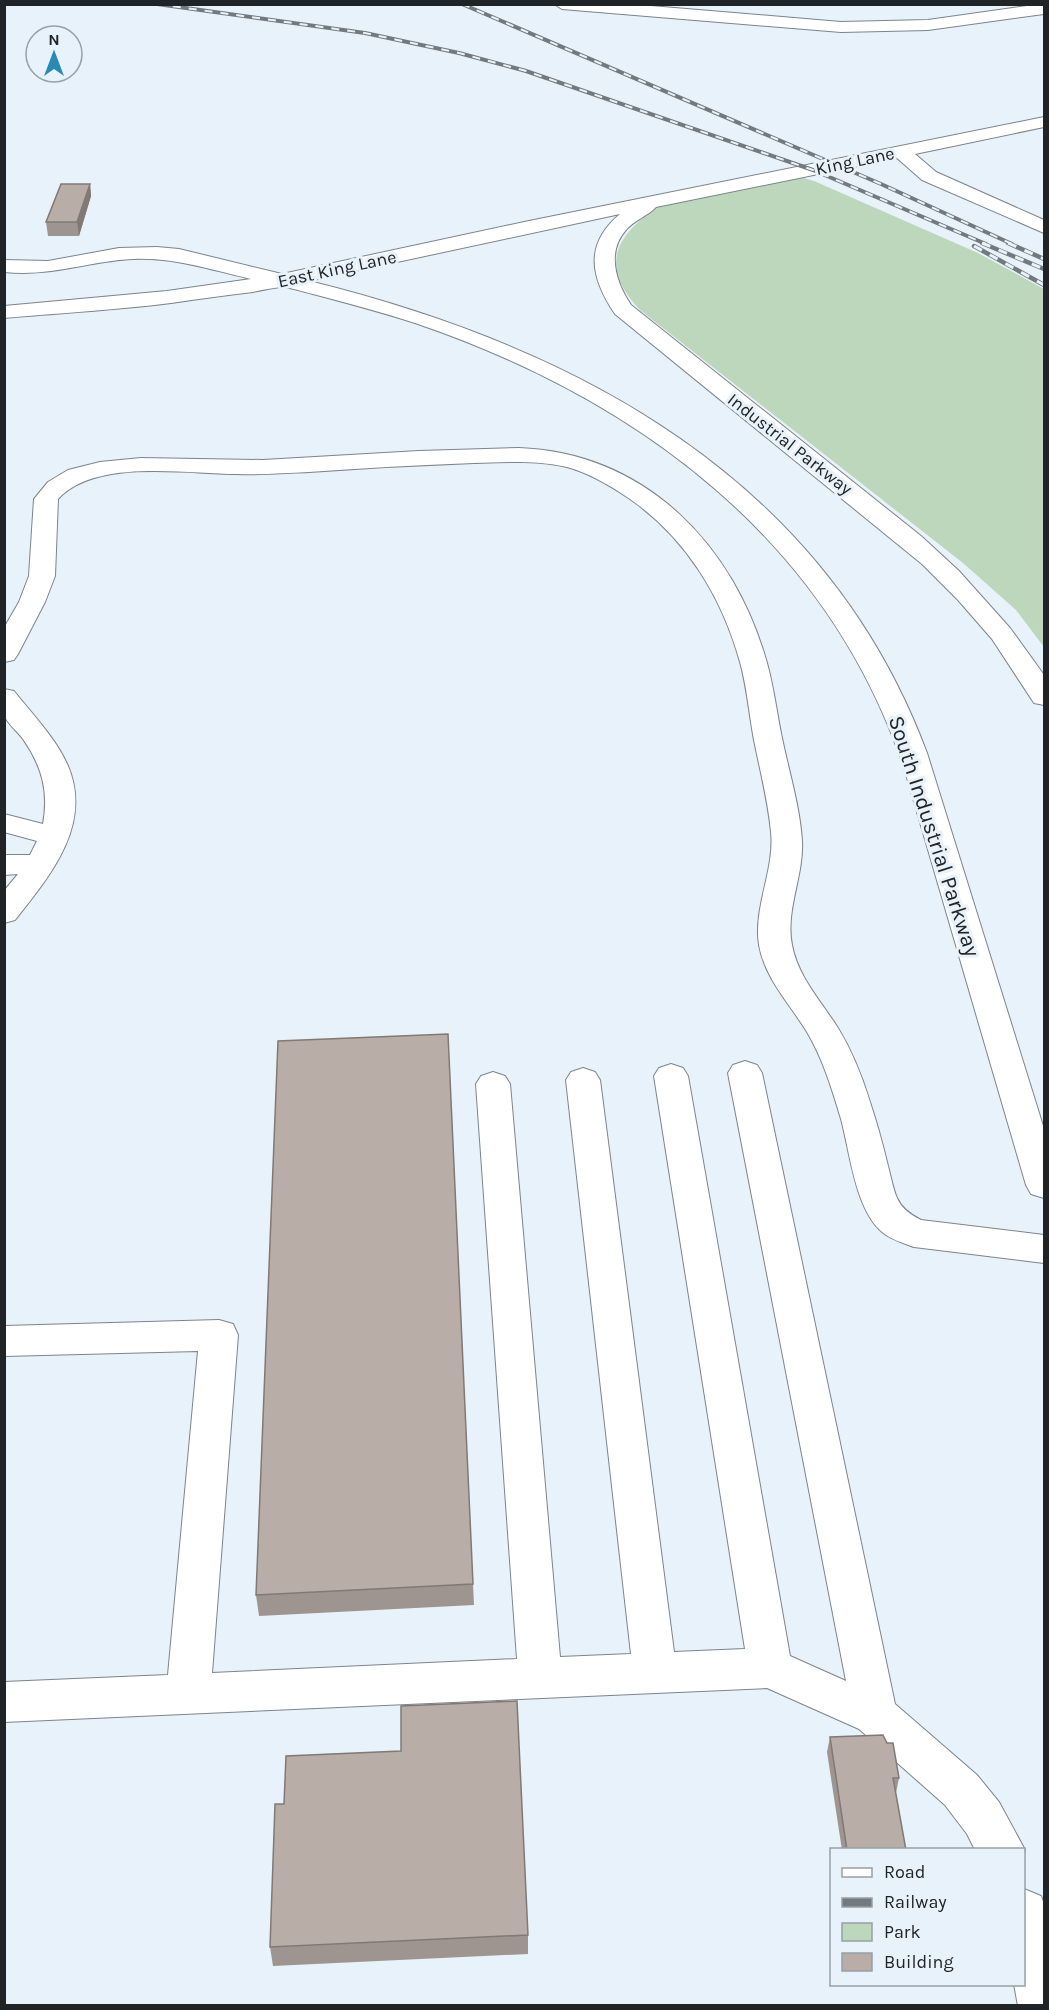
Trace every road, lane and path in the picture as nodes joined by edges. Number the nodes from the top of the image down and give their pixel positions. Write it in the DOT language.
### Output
graph roads {
  1 [pos="562,4"];
  2 [pos="1044,9"];
  3 [pos="1044,122"];
  4 [pos="901,151"];
  5 [pos="665,200"];
  6 [pos="1044,227"];
  7 [pos="4,266"];
  8 [pos="286,280"];
  9 [pos="4,312"];
  10 [pos="4,654"];
  11 [pos="4,697"];
  12 [pos="1044,697"];
  13 [pos="4,823"];
  14 [pos="56,836"];
  15 [pos="42,864"];
  16 [pos="4,865"];
  17 [pos="4,913"];
  18 [pos="745,1073"];
  19 [pos="671,1076"];
  20 [pos="582,1080"];
  21 [pos="493,1084"];
  22 [pos="1044,1185"];
  23 [pos="1044,1249"];
  24 [pos="4,1341"];
  25 [pos="770,1668"];
  26 [pos="655,1673"];
  27 [pos="540,1678"];
  28 [pos="188,1694"];
  29 [pos="4,1702"];
  30 [pos="875,1715"];
  31 [pos="1000,1848"];
  32 [pos="1025,1922"];
  33 [pos="1044,2006"];
  1 -- 2 [label="street"];
  3 -- 4 [label="street, King Lane"];
  4 -- 5 [label="street, King Lane"];
  4 -- 6 [label="street"];
  5 -- 8 [label="street, East King Lane"];
  5 -- 12 [label="street, Industrial Parkway"];
  7 -- 8 [label="street, South Industrial Parkway"];
  8 -- 9 [label="street, East King Lane"];
  8 -- 22 [label="street, South Industrial Parkway"];
  10 -- 23 [label="street"];
  11 -- 14 [label="street"];
  13 -- 14 [label="street"];
  14 -- 15 [label="street"];
  15 -- 16 [label="street"];
  15 -- 17 [label="street"];
  18 -- 30 [label="street"];
  19 -- 25 [label="street"];
  20 -- 26 [label="street"];
  21 -- 27 [label="street"];
  24 -- 28 [label="street"];
  25 -- 26 [label="street"];
  25 -- 30 [label="street"];
  26 -- 27 [label="street"];
  27 -- 28 [label="street"];
  28 -- 29 [label="street"];
  30 -- 31 [label="street"];
  32 -- 33 [label="street"];
}
